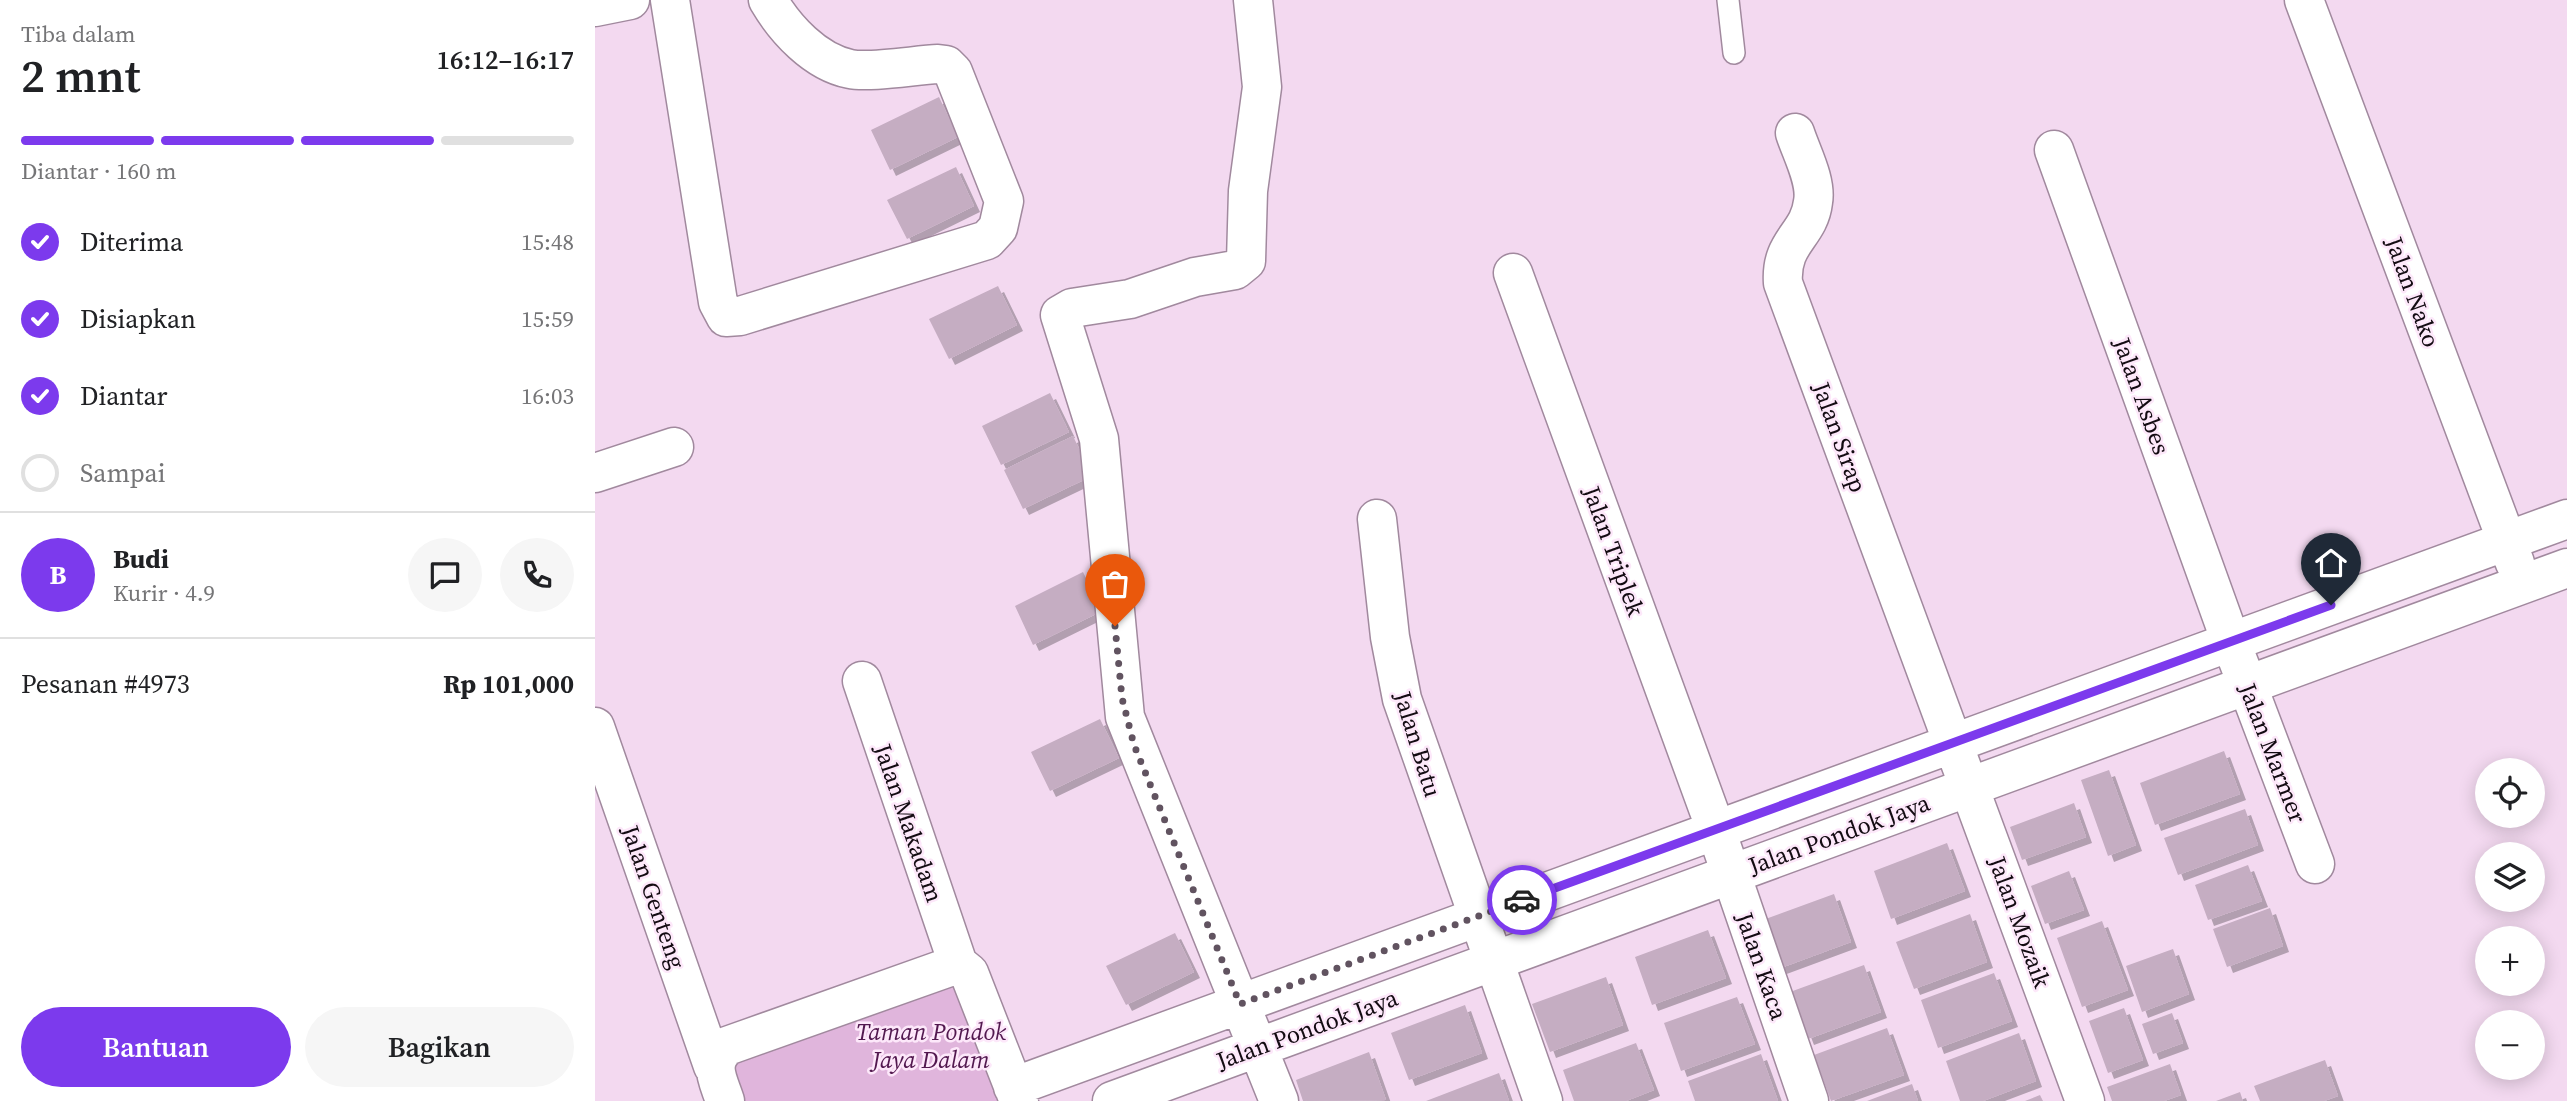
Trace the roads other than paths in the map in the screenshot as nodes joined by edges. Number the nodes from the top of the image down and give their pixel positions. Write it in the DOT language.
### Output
graph roads {
  1 [pos="630,0"];
  2 [pos="670,0"];
  3 [pos="768,0"];
  4 [pos="1253,0"];
  5 [pos="1728,0"];
  6 [pos="2304,0"];
  7 [pos="595,7"];
  8 [pos="1734,52"];
  9 [pos="1795,133"];
  10 [pos="2054,150"];
  11 [pos="1513,273"];
  12 [pos="674,447"];
  13 [pos="595,473"];
  14 [pos="1377,519"];
  15 [pos="2567,519"];
  16 [pos="2506,541"];
  17 [pos="2566,572"];
  18 [pos="2523,584"];
  19 [pos="2231,642"];
  20 [pos="863,681"];
  21 [pos="2248,685"];
  22 [pos="595,727"];
  23 [pos="1954,743"];
  24 [pos="1971,786"];
  25 [pos="1716,830"];
  26 [pos="2315,864"];
  27 [pos="1730,874"];
  28 [pos="1477,917"];
  29 [pos="1494,961"];
  30 [pos="958,964"];
  31 [pos="1240,1004"];
  32 [pos="1259,1047"];
  33 [pos="719,1084"];
  34 [pos="1016,1094"];
  35 [pos="1112,1101"];
  36 [pos="1279,1101"];
  37 [pos="1543,1101"];
  38 [pos="1809,1101"];
  39 [pos="2085,1101"];
  1 -- 7 [label="street"];
  2 -- 3 [label="street"];
  4 -- 31 [label="street"];
  5 -- 8 [label="lane"];
  6 -- 16 [label="street, Jalan Nako"];
  9 -- 23 [label="street, Jalan Sirap"];
  10 -- 19 [label="street, Jalan Asbes"];
  11 -- 25 [label="street, Jalan Triplek"];
  12 -- 13 [label="street"];
  14 -- 28 [label="street, Jalan Batu"];
  15 -- 16 [label="street, Jalan Pondok Jaya"];
  16 -- 18 [label="street, Jalan Nako"];
  16 -- 19 [label="street, Jalan Pondok Jaya"];
  17 -- 18 [label="street, Jalan Pondok Jaya"];
  18 -- 21 [label="street, Jalan Pondok Jaya"];
  19 -- 21 [label="street, Jalan Marmer"];
  19 -- 23 [label="street, Jalan Pondok Jaya"];
  20 -- 30 [label="street, Jalan Makadam"];
  21 -- 24 [label="street, Jalan Pondok Jaya"];
  21 -- 26 [label="street, Jalan Marmer"];
  22 -- 33 [label="street, Jalan Genteng"];
  23 -- 24 [label="street, Jalan Mozaik"];
  23 -- 25 [label="street, Jalan Pondok Jaya"];
  24 -- 27 [label="street, Jalan Pondok Jaya"];
  24 -- 39 [label="street, Jalan Mozaik"];
  25 -- 27 [label="street, Jalan Kaca"];
  25 -- 28 [label="street, Jalan Pondok Jaya"];
  27 -- 29 [label="street, Jalan Pondok Jaya"];
  27 -- 38 [label="street, Jalan Kaca"];
  28 -- 29 [label="street, Jalan Batu"];
  28 -- 31 [label="street, Jalan Pondok Jaya"];
  29 -- 32 [label="street, Jalan Pondok Jaya"];
  29 -- 37 [label="street, Jalan Batu"];
  30 -- 33 [label="street"];
  30 -- 34 [label="street, Jalan Makadam"];
  31 -- 32 [label="street"];
  31 -- 34 [label="street, Jalan Pondok Jaya"];
  32 -- 35 [label="street, Jalan Pondok Jaya"];
  32 -- 36 [label="street"];
}
